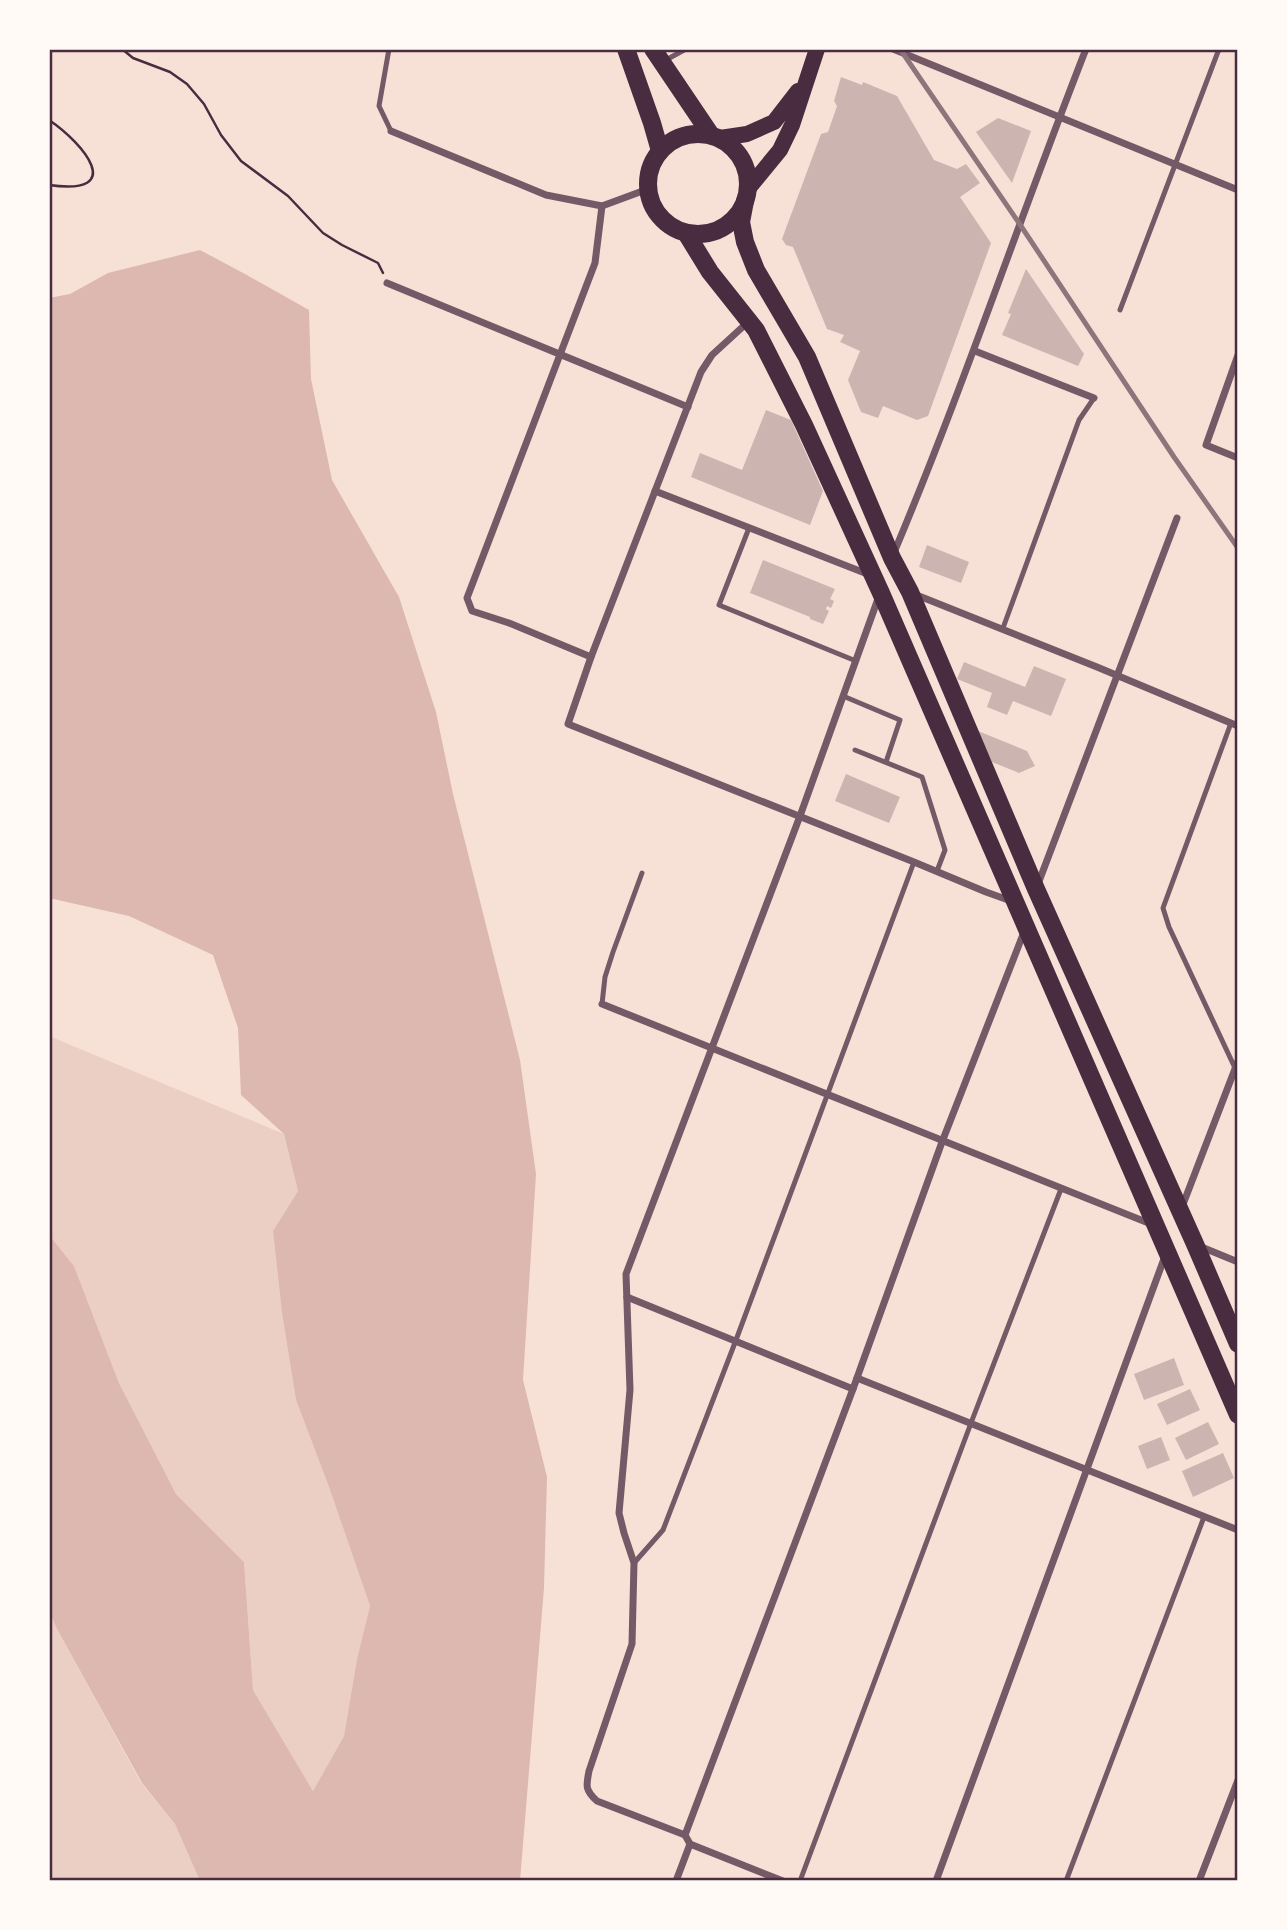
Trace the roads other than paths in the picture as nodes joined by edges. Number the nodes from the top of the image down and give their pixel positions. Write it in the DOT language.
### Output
graph roads {
  1 [pos="389,49"];
  2 [pos="626,49"];
  3 [pos="686,49"];
  4 [pos="817,49"];
  5 [pos="893,49"];
  6 [pos="1086,49"];
  7 [pos="1219,49"];
  8 [pos="657,56"];
  9 [pos="804,84"];
  10 [pos="1059,118"];
  11 [pos="391,131"];
  12 [pos="715,137"];
  13 [pos="660,151"];
  14 [pos="1175,165"];
  15 [pos="648,189"];
  16 [pos="1238,190"];
  17 [pos="746,195"];
  18 [pos="603,206"];
  19 [pos="686,233"];
  20 [pos="387,283"];
  21 [pos="1120,310"];
  22 [pos="748,321"];
  23 [pos="975,351"];
  24 [pos="561,354"];
  25 [pos="1238,355"];
  26 [pos="1094,398"];
  27 [pos="688,407"];
  28 [pos="1238,458"];
  29 [pos="655,491"];
  30 [pos="1177,518"];
  31 [pos="749,528"];
  32 [pos="892,558"];
  33 [pos="872,576"];
  34 [pos="911,592"];
  35 [pos="881,593"];
  36 [pos="1003,628"];
  37 [pos="592,657"];
  38 [pos="856,661"];
  39 [pos="1117,675"];
  40 [pos="843,696"];
  41 [pos="1235,724"];
  42 [pos="855,750"];
  43 [pos="887,762"];
  44 [pos="800,816"];
  45 [pos="914,862"];
  46 [pos="937,871"];
  47 [pos="642,873"];
  48 [pos="1036,889"];
  49 [pos="1013,901"];
  50 [pos="1026,928"];
  51 [pos="602,1004"];
  52 [pos="711,1049"];
  53 [pos="1237,1065"];
  54 [pos="828,1096"];
  55 [pos="943,1142"];
  56 [pos="1061,1188"];
  57 [pos="1180,1211"];
  58 [pos="1156,1226"];
  59 [pos="1195,1244"];
  60 [pos="1167,1252"];
  61 [pos="1238,1262"];
  62 [pos="627,1297"];
  63 [pos="736,1340"];
  64 [pos="1238,1344"];
  65 [pos="857,1378"];
  66 [pos="853,1388"];
  67 [pos="1238,1415"];
  68 [pos="971,1423"];
  69 [pos="1087,1470"];
  70 [pos="1204,1517"];
  71 [pos="1238,1530"];
  72 [pos="634,1563"];
  73 [pos="1238,1780"];
  74 [pos="685,1835"];
  75 [pos="690,1844"];
  76 [pos="676,1881"];
  77 [pos="783,1881"];
  78 [pos="800,1881"];
  79 [pos="936,1881"];
  80 [pos="1066,1881"];
  81 [pos="1199,1881"];
  1 -- 11 [label="lane"];
  2 -- 13 [label="highway"];
  3 -- 8 [label="lane"];
  4 -- 9 [label="main road"];
  5 -- 10 [label="street"];
  6 -- 10 [label="street"];
  7 -- 14 [label="lane"];
  8 -- 12 [label="highway"];
  9 -- 12 [label="main road"];
  9 -- 17 [label="main road"];
  10 -- 14 [label="street"];
  10 -- 23 [label="street"];
  11 -- 18 [label="street"];
  12 -- 13 [label="highway"];
  12 -- 17 [label="highway"];
  13 -- 15 [label="highway"];
  14 -- 16 [label="street"];
  14 -- 21 [label="lane"];
  15 -- 18 [label="street"];
  15 -- 19 [label="highway"];
  17 -- 19 [label="highway"];
  17 -- 32 [label="highway"];
  18 -- 24 [label="street"];
  19 -- 22 [label="highway"];
  20 -- 24 [label="street"];
  22 -- 27 [label="street"];
  22 -- 33 [label="highway"];
  23 -- 26 [label="street"];
  23 -- 32 [label="street"];
  24 -- 27 [label="street"];
  24 -- 37 [label="street"];
  25 -- 28 [label="street"];
  26 -- 36 [label="lane"];
  27 -- 29 [label="street"];
  29 -- 31 [label="street"];
  29 -- 37 [label="street"];
  30 -- 39 [label="street"];
  31 -- 33 [label="street"];
  31 -- 38 [label="lane"];
  32 -- 34 [label="highway"];
  33 -- 35 [label="highway"];
  34 -- 36 [label="street"];
  34 -- 48 [label="highway"];
  35 -- 38 [label="street"];
  35 -- 49 [label="highway"];
  36 -- 39 [label="street"];
  37 -- 44 [label="street"];
  38 -- 40 [label="street"];
  39 -- 41 [label="street"];
  39 -- 48 [label="street"];
  40 -- 43 [label="lane"];
  40 -- 44 [label="street"];
  41 -- 53 [label="lane"];
  42 -- 43 [label="lane"];
  43 -- 46 [label="lane"];
  44 -- 45 [label="street"];
  44 -- 52 [label="street"];
  45 -- 46 [label="street"];
  45 -- 54 [label="lane"];
  46 -- 49 [label="street"];
  47 -- 51 [label="lane"];
  48 -- 57 [label="highway"];
  49 -- 50 [label="highway"];
  50 -- 55 [label="street"];
  50 -- 58 [label="highway"];
  51 -- 52 [label="street"];
  52 -- 54 [label="street"];
  52 -- 62 [label="street"];
  53 -- 57 [label="street"];
  54 -- 55 [label="street"];
  54 -- 63 [label="lane"];
  55 -- 56 [label="street"];
  55 -- 65 [label="street"];
  56 -- 58 [label="street"];
  56 -- 68 [label="lane"];
  57 -- 59 [label="highway"];
  58 -- 60 [label="highway"];
  59 -- 61 [label="street"];
  59 -- 64 [label="highway"];
  60 -- 67 [label="highway"];
  60 -- 69 [label="street"];
  62 -- 63 [label="street"];
  62 -- 72 [label="street"];
  63 -- 66 [label="street"];
  63 -- 72 [label="lane"];
  65 -- 66 [label="street"];
  65 -- 68 [label="street"];
  66 -- 74 [label="street"];
  68 -- 69 [label="street"];
  68 -- 78 [label="lane"];
  69 -- 70 [label="street"];
  69 -- 79 [label="street"];
  70 -- 71 [label="street"];
  70 -- 80 [label="lane"];
  72 -- 74 [label="street"];
  73 -- 81 [label="street"];
  74 -- 75 [label="street"];
  75 -- 76 [label="street"];
  75 -- 77 [label="street"];
}
